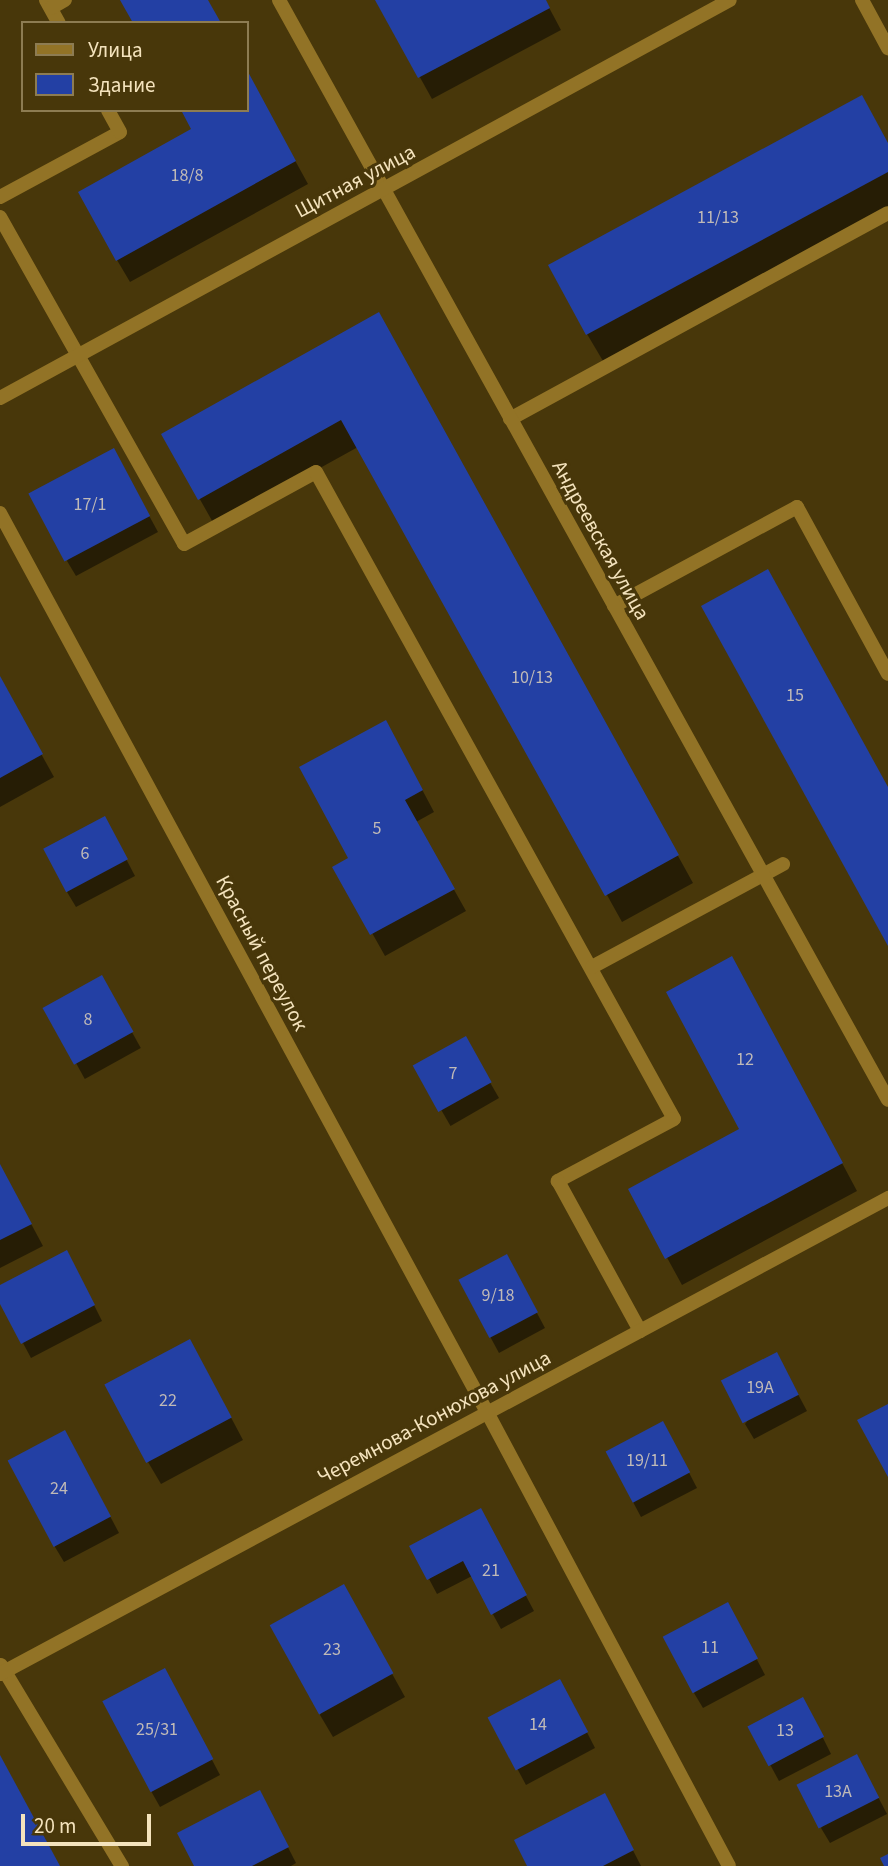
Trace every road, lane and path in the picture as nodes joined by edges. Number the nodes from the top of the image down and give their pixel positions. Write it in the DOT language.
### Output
graph roads {
  1 [pos="65,0"];
  2 [pos="279,0"];
  3 [pos="730,0"];
  4 [pos="862,0"];
  5 [pos="49,4"];
  6 [pos="58,21"];
  7 [pos="888,48"];
  8 [pos="109,112"];
  9 [pos="382,190"];
  10 [pos="0,197"];
  11 [pos="888,213"];
  12 [pos="1,222"];
  13 [pos="76,356"];
  14 [pos="0,398"];
  15 [pos="510,419"];
  16 [pos="0,513"];
  17 [pos="614,606"];
  18 [pos="888,674"];
  19 [pos="783,864"];
  20 [pos="762,875"];
  21 [pos="592,967"];
  22 [pos="888,1100"];
  23 [pos="888,1198"];
  24 [pos="640,1331"];
  25 [pos="487,1412"];
  26 [pos="1,1670"];
  27 [pos="122,1866"];
  28 [pos="729,1866"];
  1 -- 5 [label="street"];
  2 -- 9 [label="street, Андреевская улица"];
  3 -- 9 [label="street, Щитная улица"];
  4 -- 7 [label="street"];
  5 -- 6 [label="street"];
  8 -- 10 [label="street"];
  9 -- 13 [label="street, Щитная улица"];
  9 -- 15 [label="street, Андреевская улица"];
  11 -- 15 [label="street"];
  12 -- 13 [label="street"];
  13 -- 14 [label="street, Щитная улица"];
  13 -- 21 [label="street"];
  15 -- 17 [label="street, Андреевская улица"];
  16 -- 25 [label="street, Красный переулок"];
  17 -- 18 [label="street"];
  17 -- 20 [label="street, Андреевская улица"];
  19 -- 20 [label="street"];
  20 -- 21 [label="street"];
  20 -- 22 [label="street, Андреевская улица"];
  21 -- 24 [label="street"];
  23 -- 24 [label="street, Черемнова-Конюхова улица"];
  24 -- 25 [label="street, Черемнова-Конюхова улица"];
  25 -- 26 [label="street, Черемнова-Конюхова улица"];
  25 -- 28 [label="street, Красный переулок"];
  26 -- 27 [label="street"];
}
